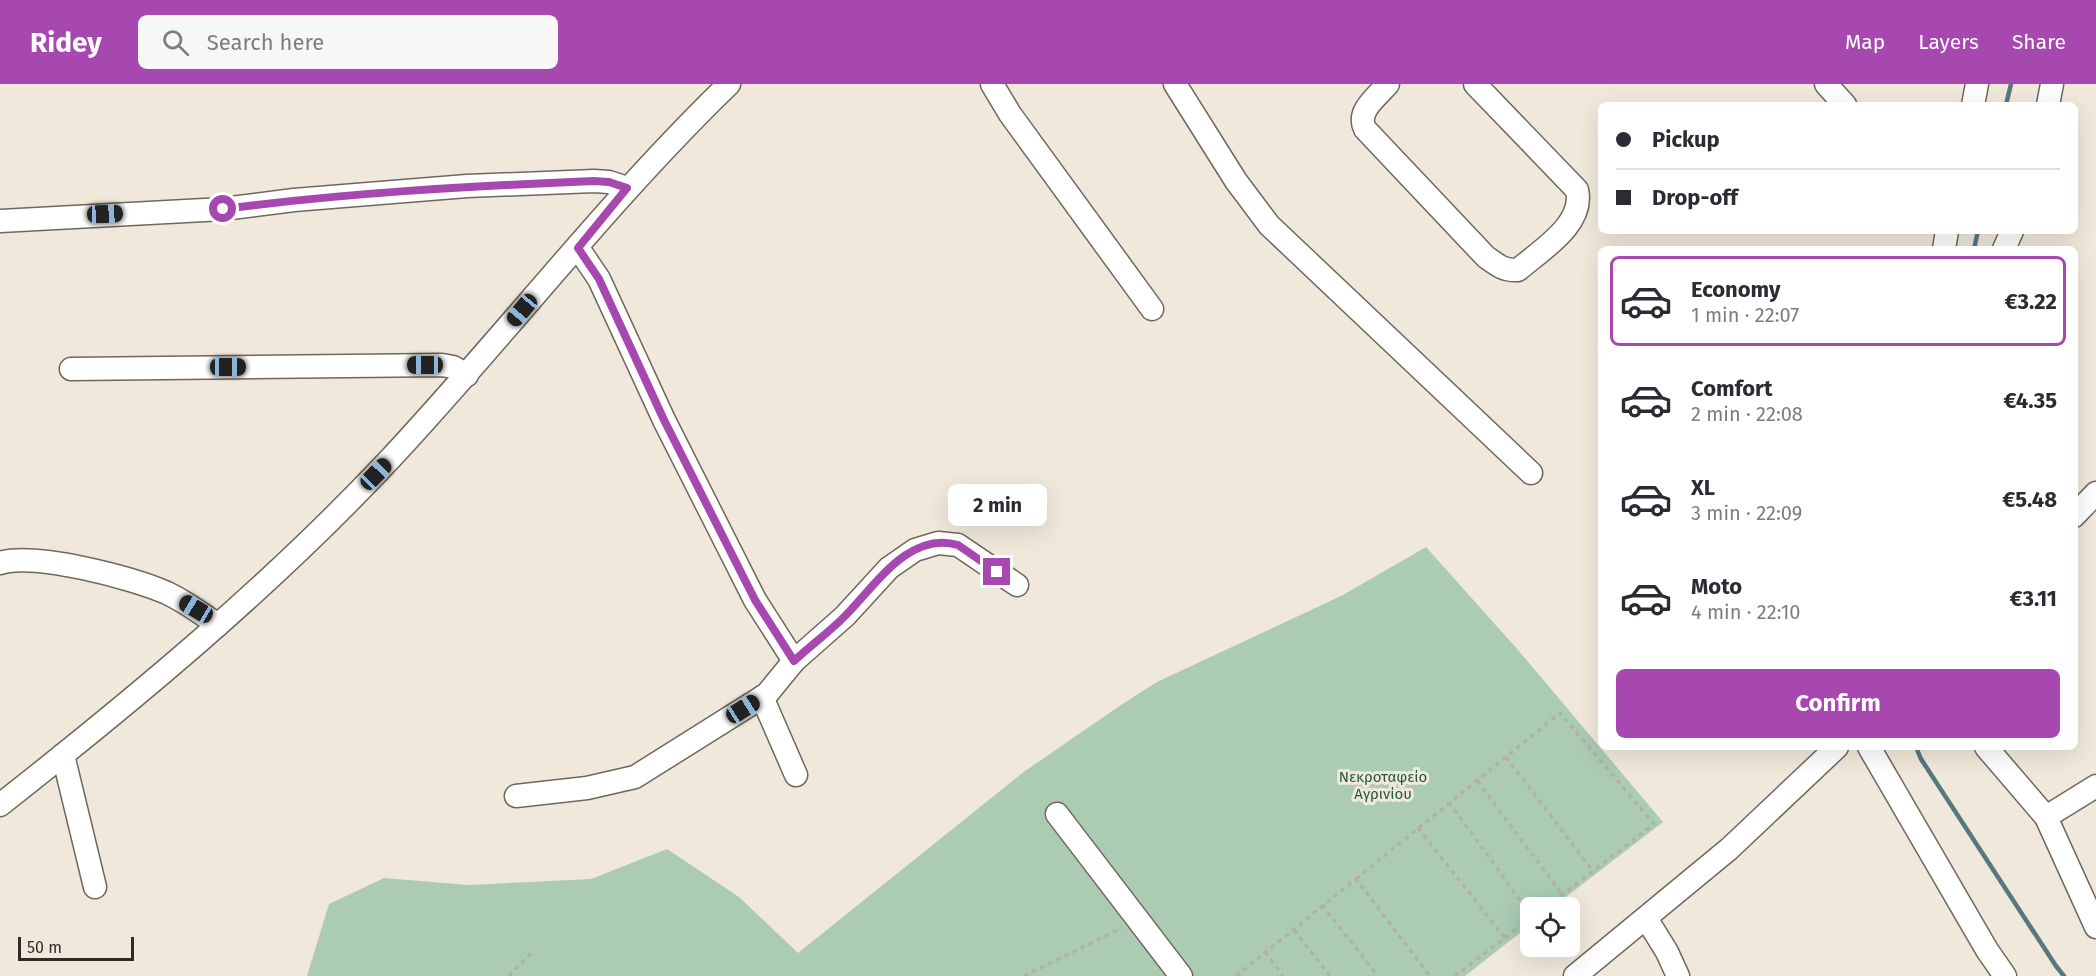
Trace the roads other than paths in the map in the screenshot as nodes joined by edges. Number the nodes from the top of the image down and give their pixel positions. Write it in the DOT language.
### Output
graph roads {
  1 [pos="729,84"];
  2 [pos="992,84"];
  3 [pos="1175,84"];
  4 [pos="1388,84"];
  5 [pos="1476,84"];
  6 [pos="1826,84"];
  7 [pos="1977,84"];
  8 [pos="2052,84"];
  9 [pos="1842,102"];
  10 [pos="1974,102"];
  11 [pos="2049,102"];
  12 [pos="627,188"];
  13 [pos="0,221"];
  14 [pos="578,248"];
  15 [pos="1152,309"];
  16 [pos="71,369"];
  17 [pos="467,375"];
  18 [pos="1531,473"];
  19 [pos="2096,493"];
  20 [pos="2078,512"];
  21 [pos="0,563"];
  22 [pos="1017,585"];
  23 [pos="218,625"];
  24 [pos="794,661"];
  25 [pos="762,697"];
  26 [pos="1834,750"];
  27 [pos="1871,750"];
  28 [pos="1989,750"];
  29 [pos="63,755"];
  30 [pos="796,775"];
  31 [pos="2096,786"];
  32 [pos="516,796"];
  33 [pos="0,805"];
  34 [pos="1057,814"];
  35 [pos="2046,817"];
  36 [pos="95,887"];
  37 [pos="1646,918"];
  38 [pos="2096,927"];
  39 [pos="1181,976"];
  40 [pos="1575,976"];
  41 [pos="1678,976"];
  42 [pos="2005,976"];
  1 -- 12 [label="street"];
  2 -- 15 [label="street"];
  3 -- 18 [label="street"];
  4 -- 5 [label="street"];
  6 -- 9 [label="street"];
  7 -- 10 [label="street"];
  8 -- 11 [label="street"];
  12 -- 13 [label="street"];
  12 -- 14 [label="street"];
  14 -- 17 [label="street"];
  14 -- 24 [label="street"];
  16 -- 17 [label="street"];
  17 -- 23 [label="street"];
  19 -- 20 [label="street"];
  21 -- 23 [label="street"];
  22 -- 24 [label="street"];
  23 -- 29 [label="street"];
  24 -- 25 [label="street"];
  25 -- 30 [label="street"];
  25 -- 32 [label="street"];
  26 -- 37 [label="street"];
  27 -- 42 [label="street"];
  28 -- 35 [label="street"];
  29 -- 33 [label="street"];
  29 -- 36 [label="street"];
  31 -- 35 [label="street"];
  34 -- 39 [label="street"];
  35 -- 38 [label="street"];
  37 -- 40 [label="street"];
  37 -- 41 [label="street"];
}
